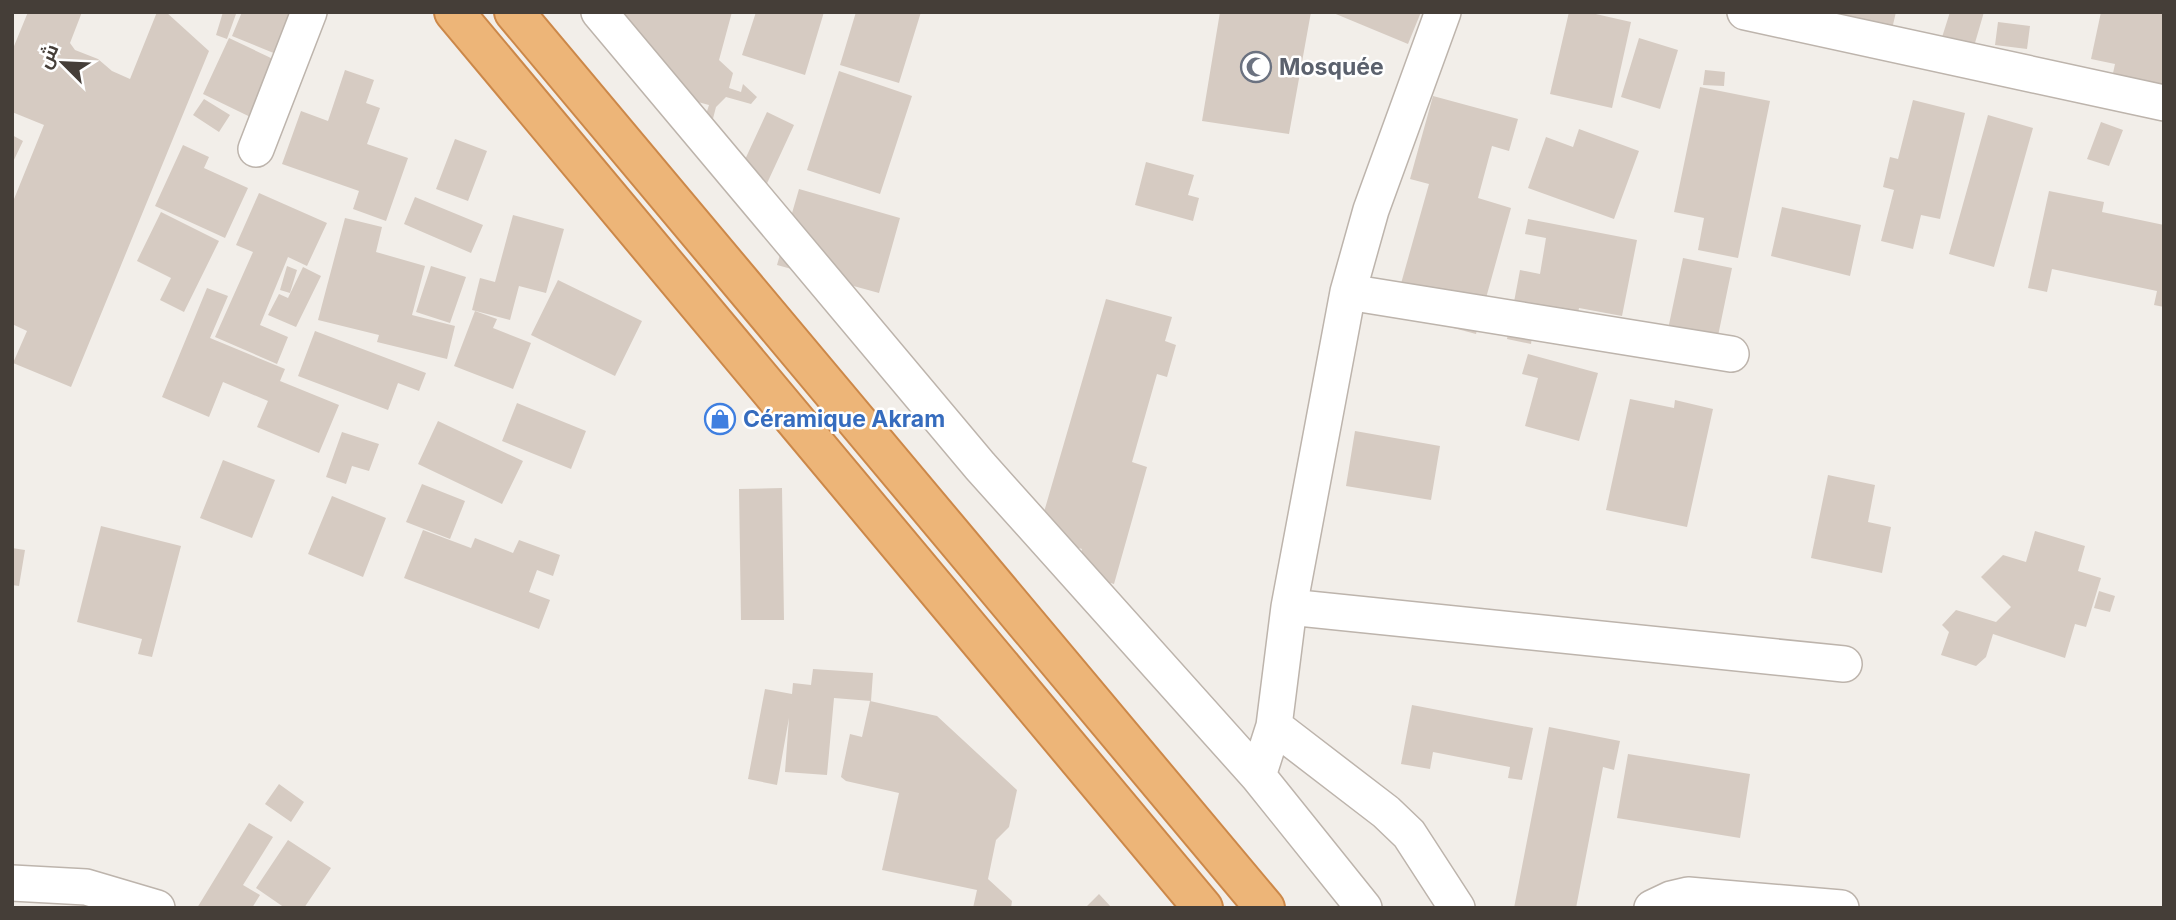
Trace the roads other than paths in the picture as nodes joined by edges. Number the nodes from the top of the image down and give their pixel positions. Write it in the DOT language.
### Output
graph roads {
  1 [pos="309,12"];
  2 [pos="454,12"];
  3 [pos="513,12"];
  4 [pos="599,12"];
  5 [pos="1443,12"];
  6 [pos="1745,12"];
  7 [pos="2164,103"];
  8 [pos="256,149"];
  9 [pos="1348,292"];
  10 [pos="1731,354"];
  11 [pos="1289,607"];
  12 [pos="1844,664"];
  13 [pos="1274,726"];
  14 [pos="1258,776"];
  15 [pos="12,883"];
  16 [pos="157,908"];
  17 [pos="1203,908"];
  18 [pos="1265,908"];
  19 [pos="1364,908"];
  20 [pos="1457,908"];
  21 [pos="1652,908"];
  22 [pos="1841,908"];
  1 -- 8 [label="street"];
  2 -- 17 [label="highway"];
  3 -- 18 [label="highway"];
  4 -- 14 [label="street"];
  5 -- 9 [label="street"];
  6 -- 7 [label="street"];
  9 -- 10 [label="street"];
  9 -- 11 [label="street"];
  11 -- 12 [label="street"];
  11 -- 13 [label="street"];
  13 -- 14 [label="street"];
  13 -- 20 [label="street"];
  14 -- 19 [label="street"];
  15 -- 16 [label="street"];
  21 -- 22 [label="street"];
}
